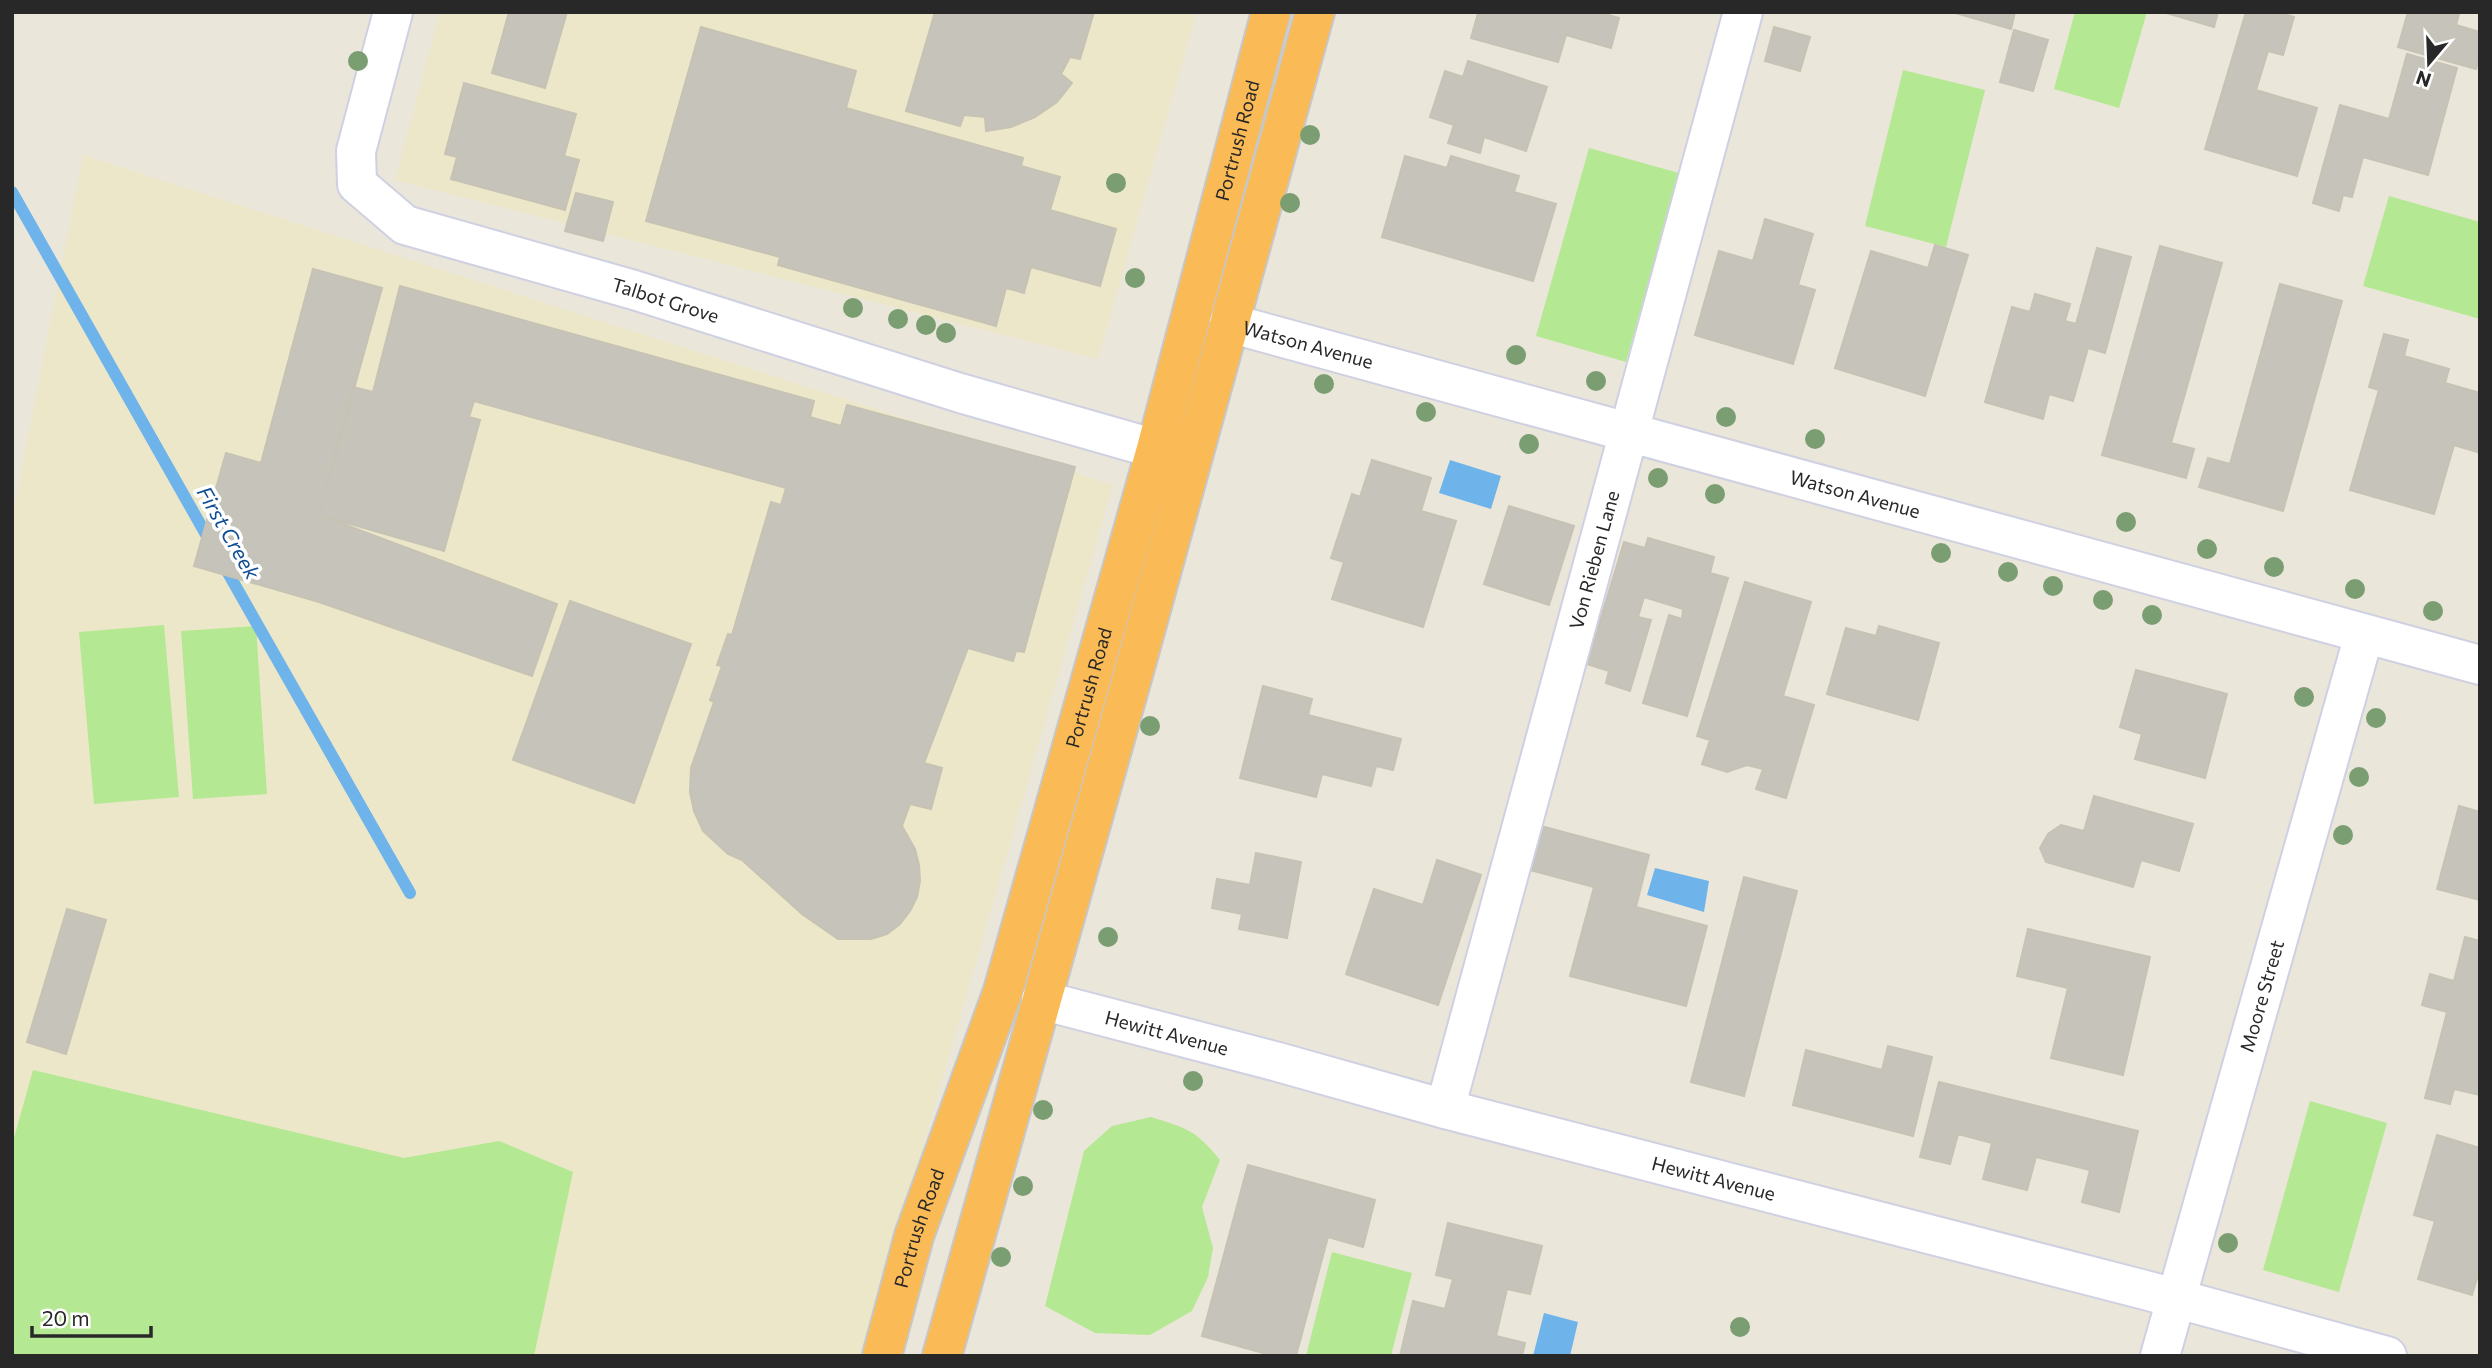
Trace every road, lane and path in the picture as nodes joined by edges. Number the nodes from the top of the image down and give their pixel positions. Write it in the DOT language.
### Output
graph roads {
  1 [pos="393,12"];
  2 [pos="1271,12"];
  3 [pos="1315,12"];
  4 [pos="1743,12"];
  5 [pos="1229,323"];
  6 [pos="1629,432"];
  7 [pos="1156,449"];
  8 [pos="2364,635"];
  9 [pos="2480,665"];
  10 [pos="1041,1000"];
  11 [pos="1445,1109"];
  12 [pos="2176,1299"];
  13 [pos="882,1356"];
  14 [pos="942,1356"];
  15 [pos="2160,1356"];
  16 [pos="2387,1356"];
  1 -- 7 [label="street, Talbot Grove"];
  2 -- 7 [label="highway, Portrush Road"];
  3 -- 5 [label="highway, Portrush Road"];
  4 -- 6 [label="street, Von Rieben Lane"];
  5 -- 6 [label="street, Watson Avenue"];
  5 -- 10 [label="highway, Portrush Road"];
  6 -- 8 [label="street, Watson Avenue"];
  6 -- 11 [label="street, Von Rieben Lane"];
  7 -- 13 [label="highway, Portrush Road"];
  8 -- 9 [label="street, Watson Avenue"];
  8 -- 12 [label="street, Moore Street"];
  10 -- 11 [label="street, Hewitt Avenue"];
  10 -- 14 [label="highway, Portrush Road"];
  11 -- 12 [label="street, Hewitt Avenue"];
  12 -- 15 [label="street, Moore Street"];
  12 -- 16 [label="street, Hewitt Avenue"];
}
